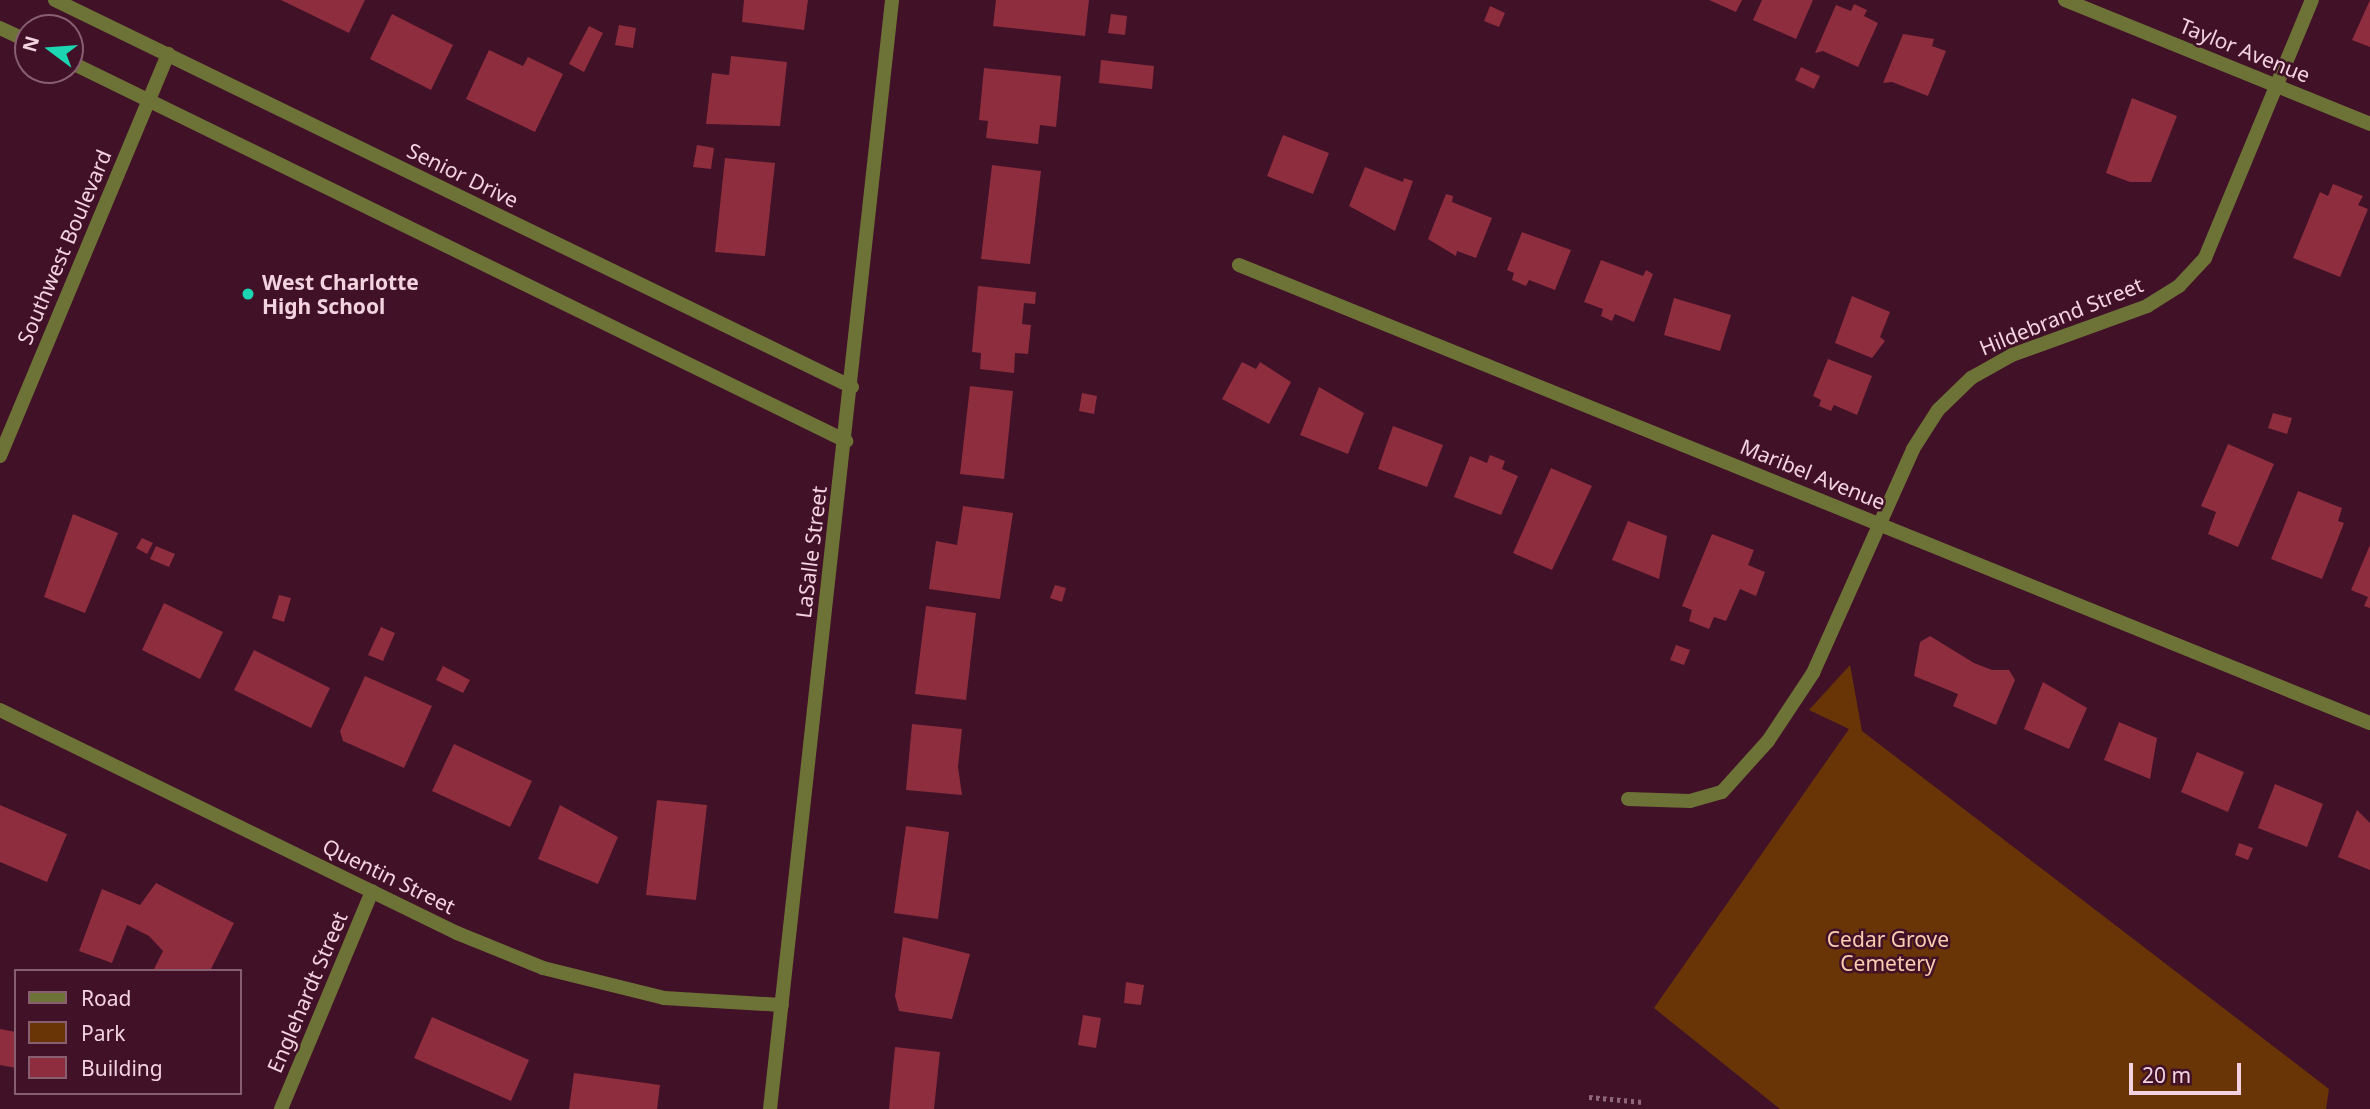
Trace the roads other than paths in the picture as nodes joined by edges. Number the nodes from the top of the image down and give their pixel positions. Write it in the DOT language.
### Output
graph roads {
  1 [pos="55,0"];
  2 [pos="892,0"];
  3 [pos="2066,0"];
  4 [pos="2312,0"];
  5 [pos="167,54"];
  6 [pos="84,69"];
  7 [pos="2278,86"];
  8 [pos="148,100"];
  9 [pos="2370,124"];
  10 [pos="1239,265"];
  11 [pos="852,387"];
  12 [pos="846,441"];
  13 [pos="0,456"];
  14 [pos="1879,523"];
  15 [pos="0,710"];
  16 [pos="2370,723"];
  17 [pos="1628,799"];
  18 [pos="372,891"];
  19 [pos="782,1005"];
  20 [pos="281,1109"];
  21 [pos="770,1109"];
  1 -- 5 [label="street, Senior Drive"];
  2 -- 11 [label="street, LaSalle Street"];
  3 -- 7 [label="street, Taylor Avenue"];
  4 -- 7 [label="street, Hildebrand Street"];
  5 -- 8 [label="street, Southwest Boulevard"];
  5 -- 11 [label="street, Senior Drive"];
  6 -- 8 [label="street"];
  7 -- 9 [label="street, Taylor Avenue"];
  7 -- 14 [label="street, Hildebrand Street"];
  8 -- 12 [label="street"];
  8 -- 13 [label="street, Southwest Boulevard"];
  10 -- 14 [label="street, Maribel Avenue"];
  11 -- 12 [label="street, LaSalle Street"];
  12 -- 19 [label="street, LaSalle Street"];
  14 -- 16 [label="street, Maribel Avenue"];
  14 -- 17 [label="street, Hildebrand Street"];
  15 -- 18 [label="street, Quentin Street"];
  18 -- 19 [label="street, Quentin Street"];
  18 -- 20 [label="street, Englehardt Street"];
  19 -- 21 [label="street, LaSalle Street"];
}
